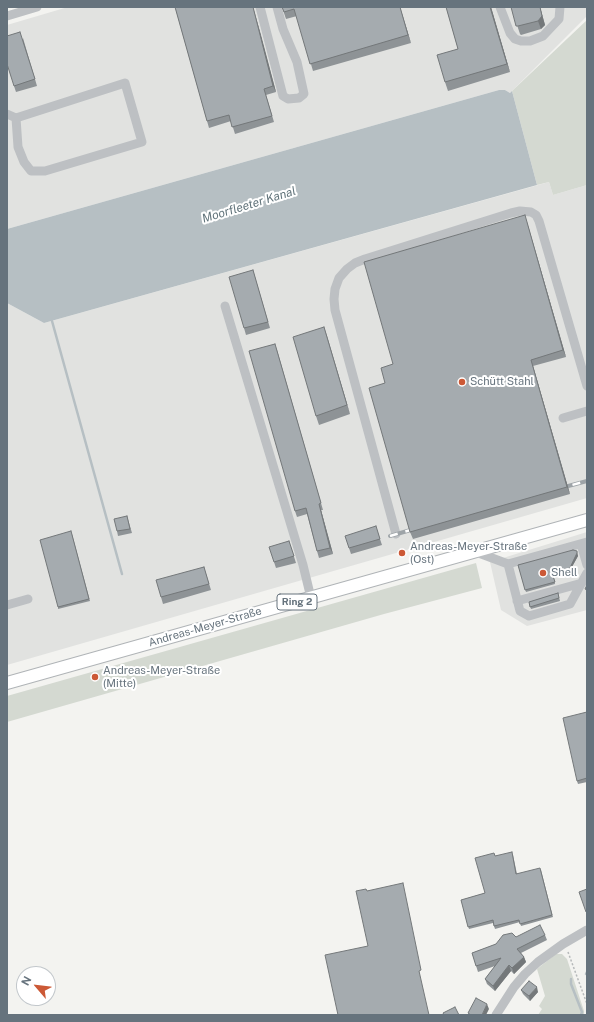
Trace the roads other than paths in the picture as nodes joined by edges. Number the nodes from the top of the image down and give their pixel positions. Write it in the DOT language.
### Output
graph roads {
  1 [pos="37,7"];
  2 [pos="260,7"];
  3 [pos="277,7"];
  4 [pos="500,7"];
  5 [pos="560,7"];
  6 [pos="7,16"];
  7 [pos="7,114"];
  8 [pos="16,118"];
  9 [pos="225,306"];
  10 [pos="587,386"];
  11 [pos="587,411"];
  12 [pos="563,418"];
  13 [pos="587,520"];
  14 [pos="396,534"];
  15 [pos="584,543"];
  16 [pos="476,552"];
  17 [pos="508,564"];
  18 [pos="587,565"];
  19 [pos="587,573"];
  20 [pos="582,583"];
  21 [pos="311,598"];
  22 [pos="28,599"];
  23 [pos="517,601"];
  24 [pos="7,605"];
  25 [pos="7,683"];
  26 [pos="587,930"];
  27 [pos="496,1015"];
  1 -- 6 [label="street"];
  2 -- 3 [label="street"];
  4 -- 5 [label="street"];
  7 -- 8 [label="street"];
  8 -- 8 [label="street"];
  9 -- 21 [label="street"];
  10 -- 14 [label="street"];
  11 -- 12 [label="street"];
  13 -- 16 [label="main road, Andreas-Meyer-Straße / Ring 2"];
  15 -- 17 [label="street"];
  15 -- 18 [label="street"];
  16 -- 17 [label="street"];
  16 -- 21 [label="main road, Andreas-Meyer-Straße / Ring 2"];
  17 -- 23 [label="street"];
  19 -- 20 [label="street"];
  20 -- 23 [label="street"];
  20 -- 23 [label="street"];
  21 -- 25 [label="main road, Andreas-Meyer-Straße / Ring 2"];
  22 -- 24 [label="street"];
  26 -- 27 [label="street"];
}
